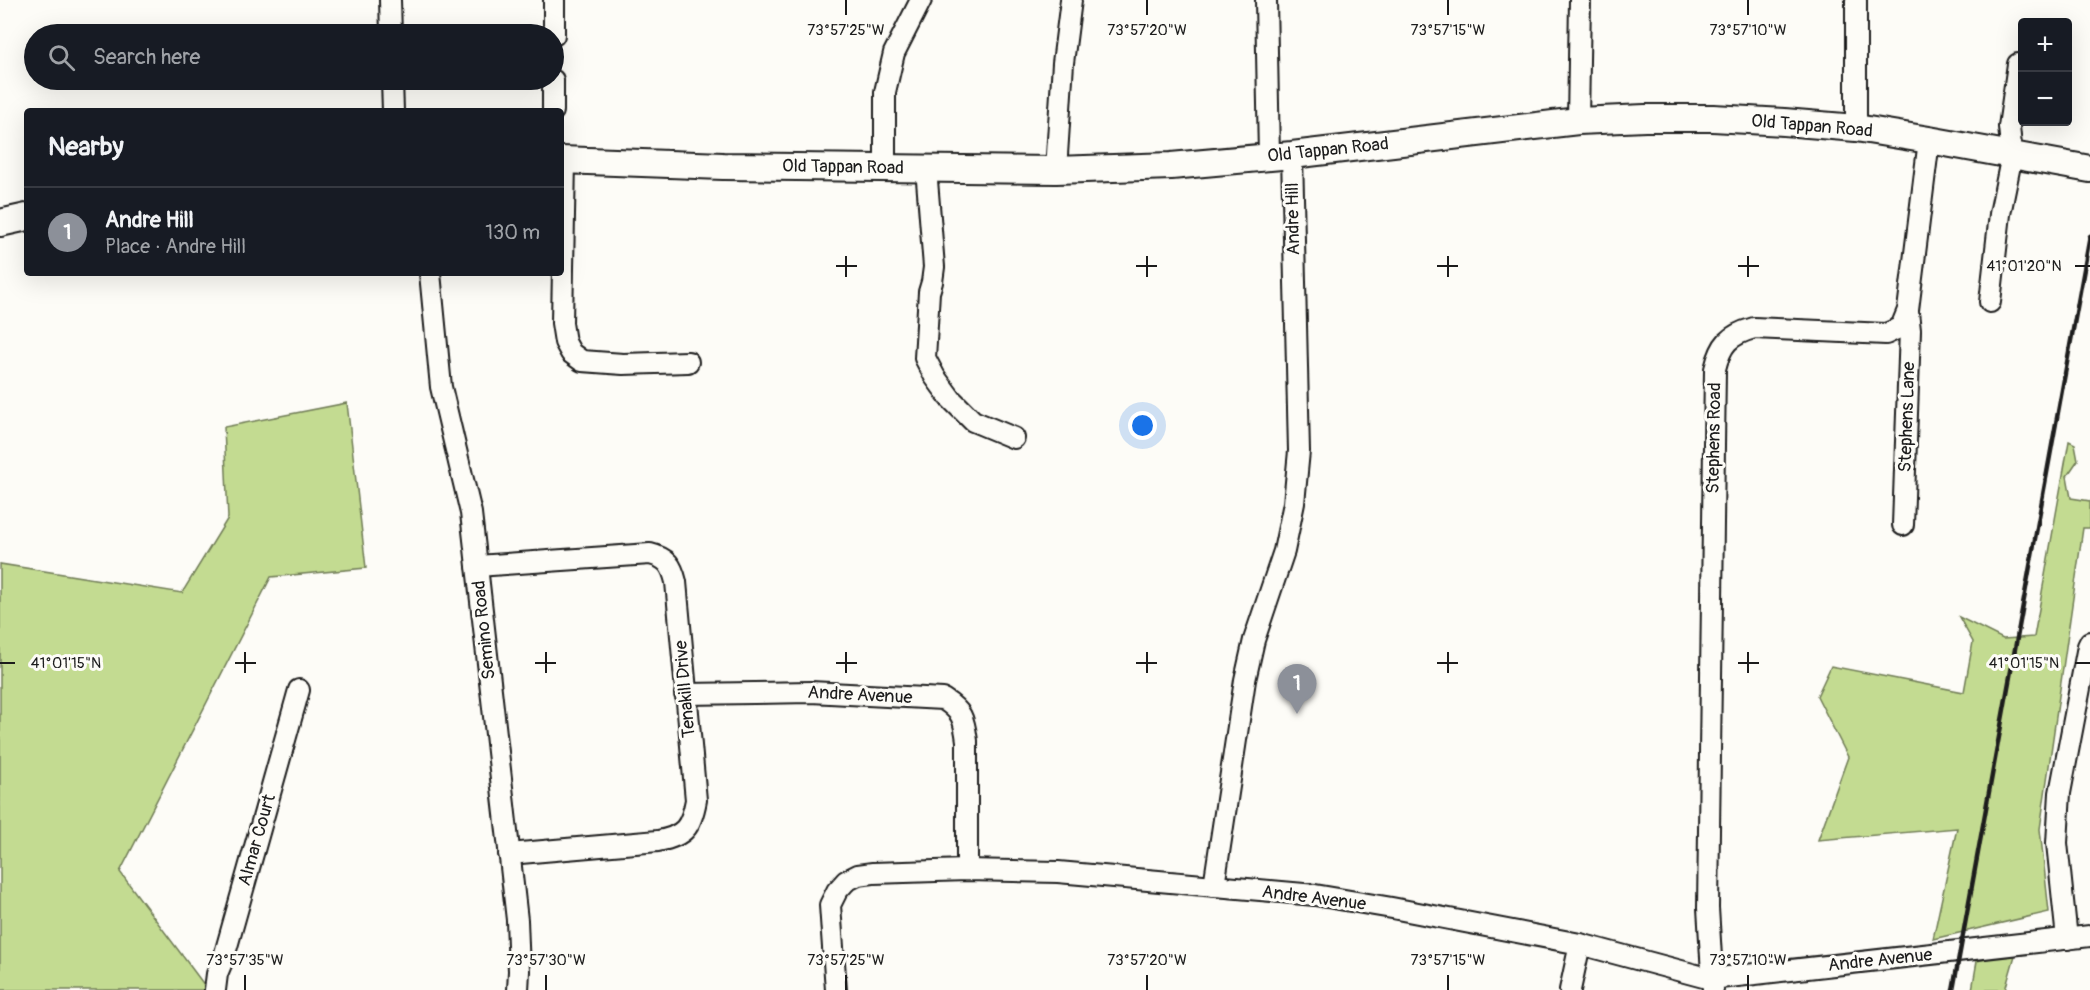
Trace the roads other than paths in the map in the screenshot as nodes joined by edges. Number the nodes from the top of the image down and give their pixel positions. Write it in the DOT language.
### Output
graph roads {
  1 [pos="390,0"];
  2 [pos="554,0"];
  3 [pos="921,0"];
  4 [pos="1071,0"];
  5 [pos="1266,0"];
  6 [pos="1580,0"];
  7 [pos="1856,0"];
  8 [pos="391,24"];
  9 [pos="554,24"];
  10 [pos="2018,64"];
  11 [pos="392,90"];
  12 [pos="553,90"];
  13 [pos="393,108"];
  14 [pos="553,108"];
  15 [pos="1578,121"];
  16 [pos="1856,128"];
  17 [pos="1929,140"];
  18 [pos="2012,155"];
  19 [pos="1280,156"];
  20 [pos="564,160"];
  21 [pos="885,167"];
  22 [pos="926,168"];
  23 [pos="2090,169"];
  24 [pos="1056,170"];
  25 [pos="24,218"];
  26 [pos="0,223"];
  27 [pos="430,276"];
  28 [pos="562,276"];
  29 [pos="1990,302"];
  30 [pos="1908,310"];
  31 [pos="688,362"];
  32 [pos="1014,438"];
  33 [pos="1903,525"];
  34 [pos="477,566"];
  35 [pos="2090,642"];
  36 [pos="299,690"];
  37 [pos="685,694"];
  38 [pos="2084,699"];
  39 [pos="509,854"];
  40 [pos="967,870"];
  41 [pos="1214,886"];
  42 [pos="2090,936"];
  43 [pos="2067,939"];
  44 [pos="1580,944"];
  45 [pos="1712,985"];
  46 [pos="215,990"];
  47 [pos="518,990"];
  48 [pos="836,990"];
  49 [pos="1570,990"];
  1 -- 8 [label="street"];
  2 -- 9 [label="street"];
  3 -- 21 [label="street"];
  4 -- 24 [label="street"];
  5 -- 19 [label="street, Andre Hill"];
  6 -- 15 [label="street"];
  7 -- 16 [label="street"];
  10 -- 18 [label="street"];
  11 -- 13 [label="street"];
  12 -- 14 [label="street"];
  15 -- 16 [label="main road, Old Tappan Road"];
  15 -- 19 [label="main road, Old Tappan Road"];
  16 -- 17 [label="main road, Old Tappan Road"];
  17 -- 18 [label="main road, Old Tappan Road"];
  17 -- 30 [label="street"];
  18 -- 23 [label="main road, Old Tappan Road"];
  18 -- 29 [label="street"];
  19 -- 24 [label="main road, Old Tappan Road"];
  19 -- 41 [label="street, Andre Hill"];
  20 -- 21 [label="main road, Old Tappan Road"];
  21 -- 22 [label="main road, Old Tappan Road"];
  22 -- 24 [label="main road, Old Tappan Road"];
  22 -- 32 [label="street"];
  25 -- 26 [label="main road"];
  27 -- 34 [label="street, Semino Road"];
  28 -- 31 [label="street"];
  30 -- 33 [label="street, Stephens Lane"];
  30 -- 45 [label="street, Stephens Road"];
  34 -- 37 [label="street, Tenakill Drive"];
  34 -- 39 [label="street, Semino Road"];
  35 -- 38 [label="street"];
  36 -- 46 [label="street, Almar Court"];
  37 -- 39 [label="street, Tenakill Drive"];
  37 -- 40 [label="street, Andre Avenue"];
  38 -- 43 [label="street"];
  39 -- 47 [label="street, Semino Road"];
  40 -- 41 [label="street, Andre Avenue"];
  40 -- 48 [label="street"];
  41 -- 44 [label="street, Andre Avenue"];
  42 -- 43 [label="street, Andre Avenue"];
  43 -- 45 [label="street, Andre Avenue"];
  44 -- 45 [label="street, Andre Avenue"];
  44 -- 49 [label="street"];
}
